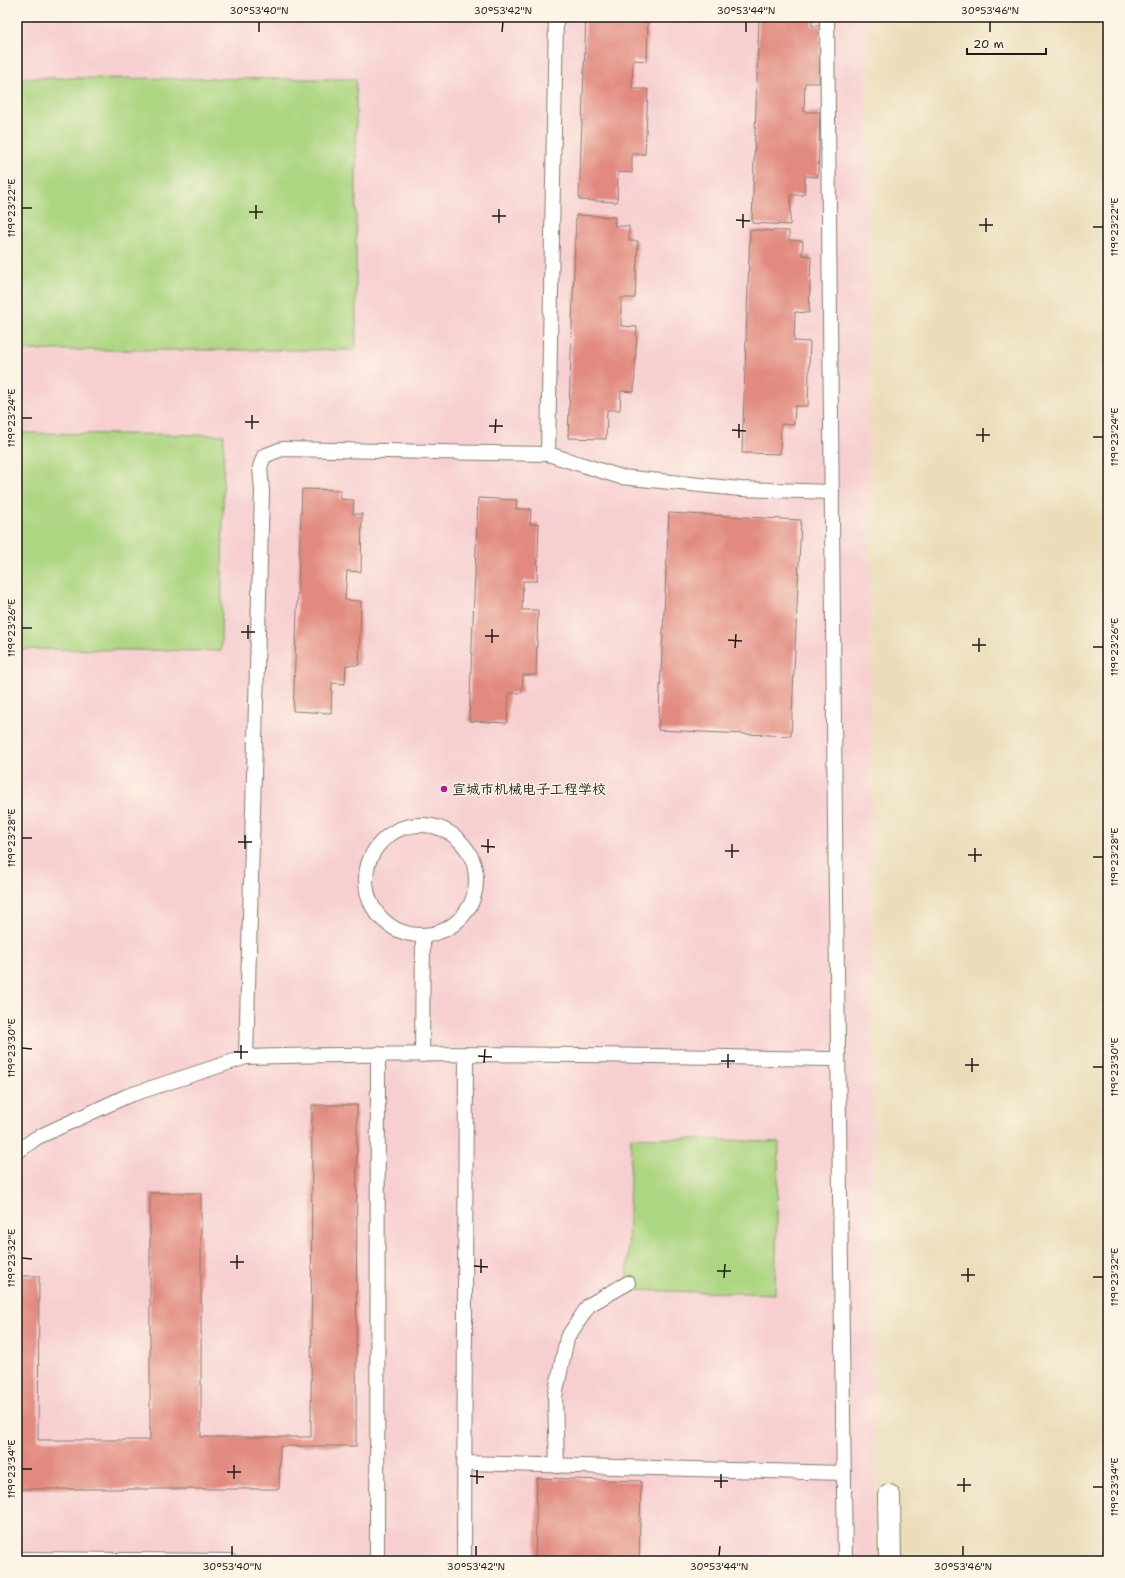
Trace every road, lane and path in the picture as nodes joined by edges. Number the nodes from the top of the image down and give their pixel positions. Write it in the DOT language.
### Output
graph roads {
  1 [pos="556,17"];
  2 [pos="827,17"];
  3 [pos="548,454"];
  4 [pos="832,492"];
  5 [pos="423,935"];
  6 [pos="378,1054"];
  7 [pos="422,1055"];
  8 [pos="466,1055"];
  9 [pos="246,1057"];
  10 [pos="838,1059"];
  11 [pos="17,1152"];
  12 [pos="628,1283"];
  13 [pos="464,1463"];
  14 [pos="557,1466"];
  15 [pos="844,1473"];
  16 [pos="889,1496"];
  17 [pos="17,1559"];
  18 [pos="230,1561"];
  19 [pos="378,1561"];
  20 [pos="464,1561"];
  21 [pos="845,1561"];
  22 [pos="890,1561"];
  1 -- 3 [label="lane"];
  2 -- 4 [label="lane"];
  3 -- 4 [label="lane"];
  3 -- 9 [label="lane"];
  4 -- 10 [label="lane"];
  5 -- 5 [label="lane"];
  5 -- 7 [label="lane"];
  6 -- 7 [label="lane"];
  6 -- 9 [label="lane"];
  6 -- 19 [label="lane"];
  7 -- 8 [label="lane"];
  8 -- 10 [label="lane"];
  8 -- 13 [label="lane"];
  9 -- 11 [label="lane"];
  10 -- 15 [label="lane"];
  12 -- 14 [label="lane"];
  13 -- 14 [label="lane"];
  13 -- 20 [label="lane"];
  14 -- 15 [label="lane"];
  15 -- 21 [label="lane"];
  16 -- 22 [label="street"];
  17 -- 18 [label="lane"];
}
